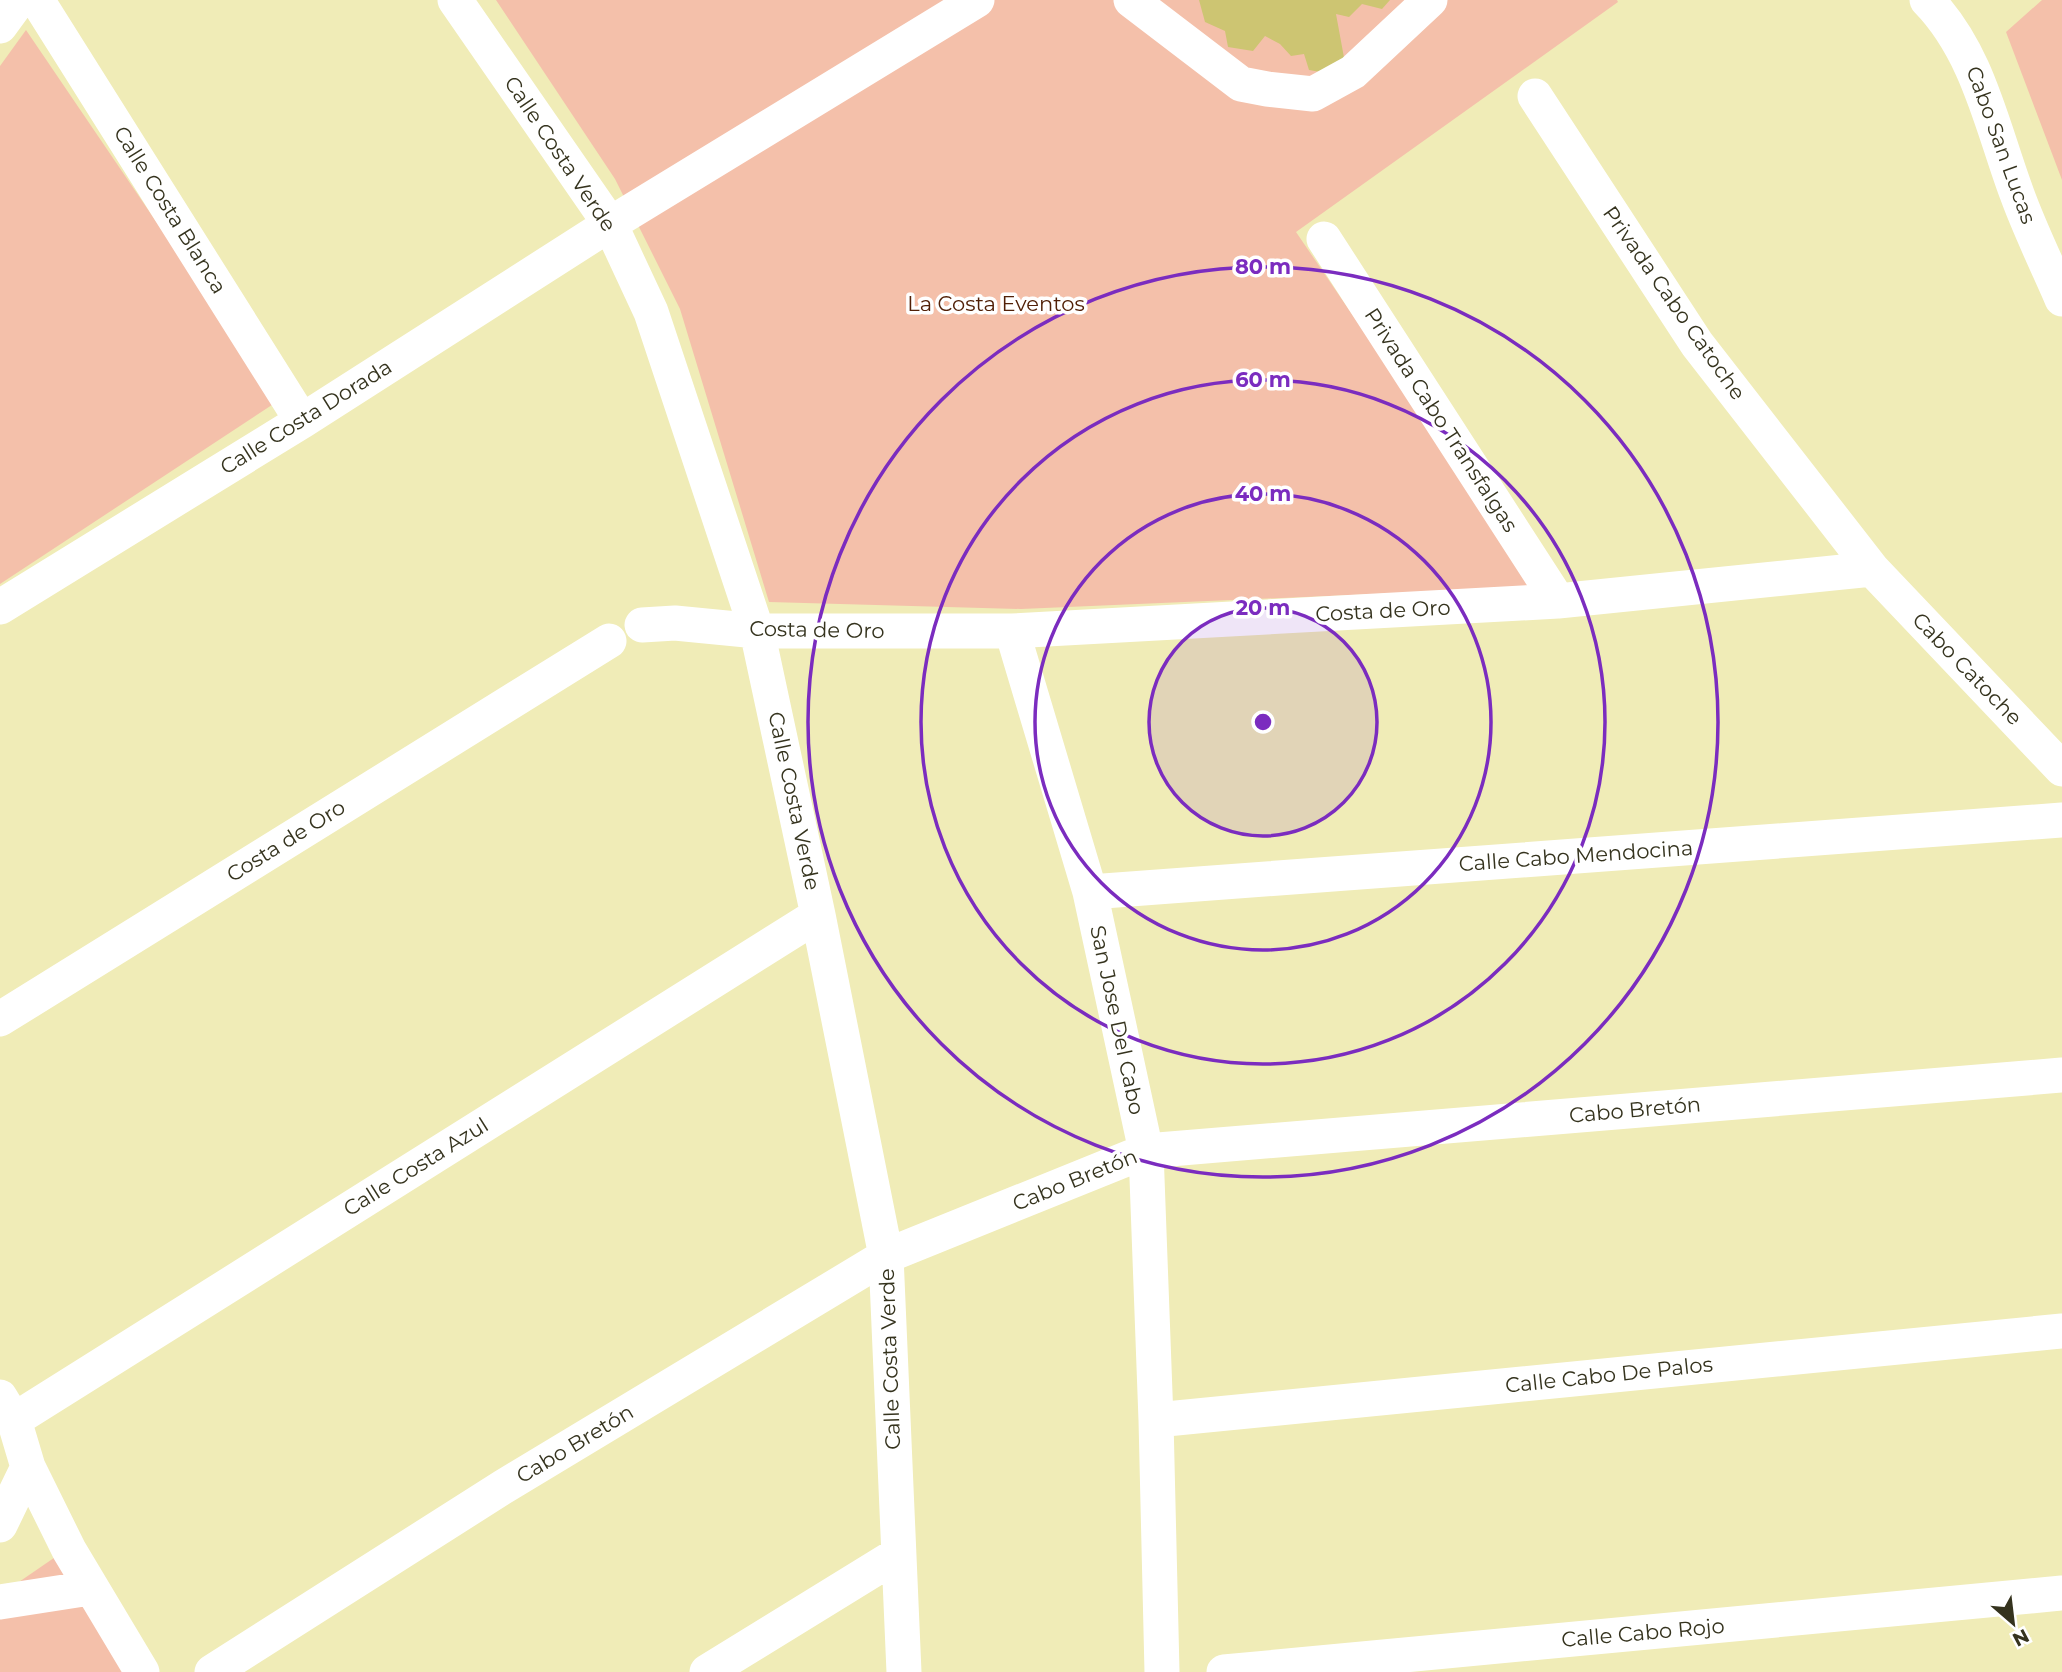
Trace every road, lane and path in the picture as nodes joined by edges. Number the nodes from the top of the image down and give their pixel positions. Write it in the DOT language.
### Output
graph roads {
  1 [pos="19,0"];
  2 [pos="37,0"];
  3 [pos="455,0"];
  4 [pos="977,0"];
  5 [pos="1130,0"];
  6 [pos="1430,0"];
  7 [pos="1927,0"];
  8 [pos="0,26"];
  9 [pos="1535,96"];
  10 [pos="610,224"];
  11 [pos="1324,239"];
  12 [pos="2062,299"];
  13 [pos="302,421"];
  14 [pos="1872,569"];
  15 [pos="1558,601"];
  16 [pos="0,607"];
  17 [pos="642,625"];
  18 [pos="757,631"];
  19 [pos="1012,631"];
  20 [pos="609,641"];
  21 [pos="2062,769"];
  22 [pos="2062,820"];
  23 [pos="1090,892"];
  24 [pos="818,915"];
  25 [pos="0,1019"];
  26 [pos="2062,1074"];
  27 [pos="1146,1151"];
  28 [pos="886,1256"];
  29 [pos="2062,1331"];
  30 [pos="7,1409"];
  31 [pos="1156,1420"];
  32 [pos="28,1467"];
  33 [pos="0,1525"];
  34 [pos="897,1555"];
  35 [pos="90,1588"];
  36 [pos="2062,1593"];
  37 [pos="0,1602"];
  38 [pos="142,1672"];
  39 [pos="212,1672"];
  40 [pos="707,1672"];
  41 [pos="904,1672"];
  42 [pos="1162,1672"];
  43 [pos="1224,1672"];
  1 -- 8 [label="street"];
  2 -- 13 [label="street, Calle Costa Blanca"];
  3 -- 10 [label="street, Calle Costa Verde"];
  4 -- 10 [label="street, Calle Costa Dorada"];
  5 -- 6 [label="street"];
  7 -- 12 [label="street, Cabo San Lucas"];
  9 -- 14 [label="street, Privada Cabo Catoche"];
  10 -- 13 [label="street, Calle Costa Dorada"];
  10 -- 18 [label="street, Calle Costa Verde"];
  11 -- 15 [label="street, Privada Cabo Transfalgas"];
  13 -- 16 [label="street, Calle Costa Dorada"];
  14 -- 15 [label="street, Costa de Oro"];
  14 -- 21 [label="street, Cabo Catoche"];
  15 -- 19 [label="street, Costa de Oro"];
  17 -- 18 [label="street, Costa de Oro"];
  18 -- 19 [label="street, Costa de Oro"];
  18 -- 24 [label="street, Calle Costa Verde"];
  19 -- 23 [label="street, San Jose Del Cabo"];
  20 -- 25 [label="street, Costa de Oro"];
  22 -- 23 [label="street, Calle Cabo Mendocina"];
  23 -- 27 [label="street, San Jose Del Cabo"];
  24 -- 28 [label="street, Calle Costa Verde"];
  24 -- 30 [label="street, Calle Costa Azul"];
  26 -- 27 [label="street, Cabo Bretón"];
  27 -- 28 [label="street, Cabo Bretón"];
  27 -- 31 [label="street, San Jose Del Cabo"];
  28 -- 34 [label="street, Calle Costa Verde"];
  28 -- 39 [label="street, Cabo Bretón"];
  29 -- 31 [label="street, Calle Cabo De Palos"];
  30 -- 32 [label="street"];
  31 -- 42 [label="street, San Jose Del Cabo"];
  32 -- 33 [label="street"];
  32 -- 35 [label="street"];
  34 -- 40 [label="street"];
  34 -- 41 [label="street, Calle Costa Verde"];
  35 -- 37 [label="street"];
  35 -- 38 [label="street"];
  36 -- 43 [label="street, Calle Cabo Rojo"];
}
